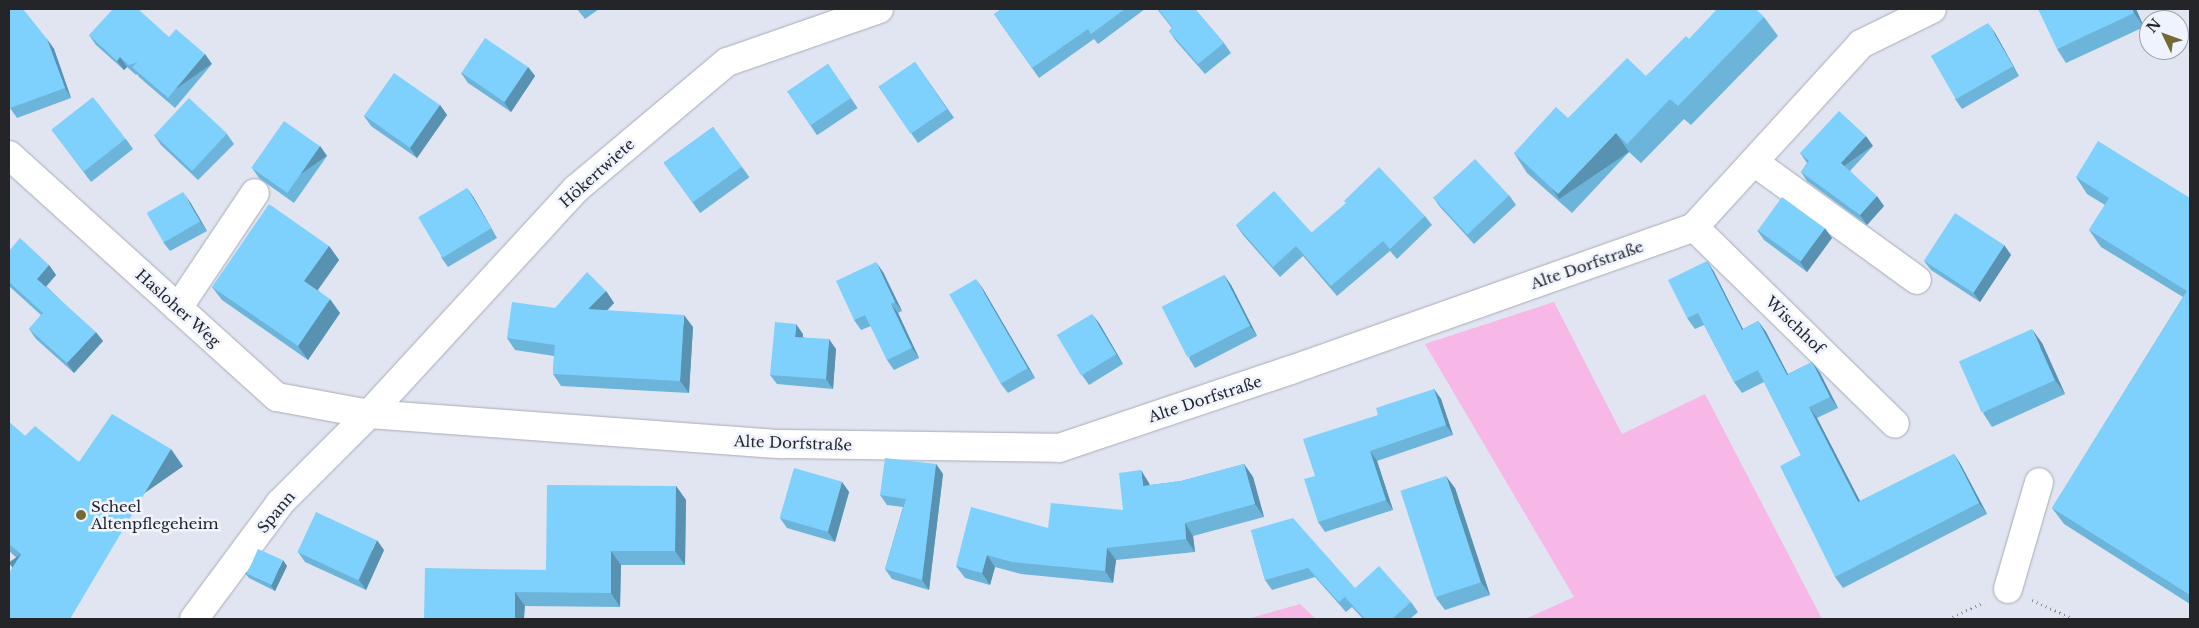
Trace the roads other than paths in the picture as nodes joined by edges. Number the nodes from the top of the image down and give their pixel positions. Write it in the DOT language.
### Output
graph roads {
  1 [pos="879,9"];
  2 [pos="1932,9"];
  3 [pos="9,155"];
  4 [pos="1754,162"];
  5 [pos="255,193"];
  6 [pos="1694,227"];
  7 [pos="1917,280"];
  8 [pos="178,308"];
  9 [pos="369,414"];
  10 [pos="1895,424"];
  11 [pos="2039,482"];
  12 [pos="2008,589"];
  13 [pos="194,619"];
  1 -- 9 [label="street, Hökertwiete"];
  2 -- 4 [label="street, Alte Dorfstraße"];
  3 -- 8 [label="street, Hasloher Weg"];
  4 -- 6 [label="street, Alte Dorfstraße"];
  4 -- 7 [label="street"];
  5 -- 8 [label="street"];
  6 -- 9 [label="street, Alte Dorfstraße"];
  6 -- 10 [label="street, Wischhof"];
  8 -- 9 [label="street, Hasloher Weg"];
  9 -- 13 [label="street, Spann"];
  11 -- 12 [label="street"];
}
